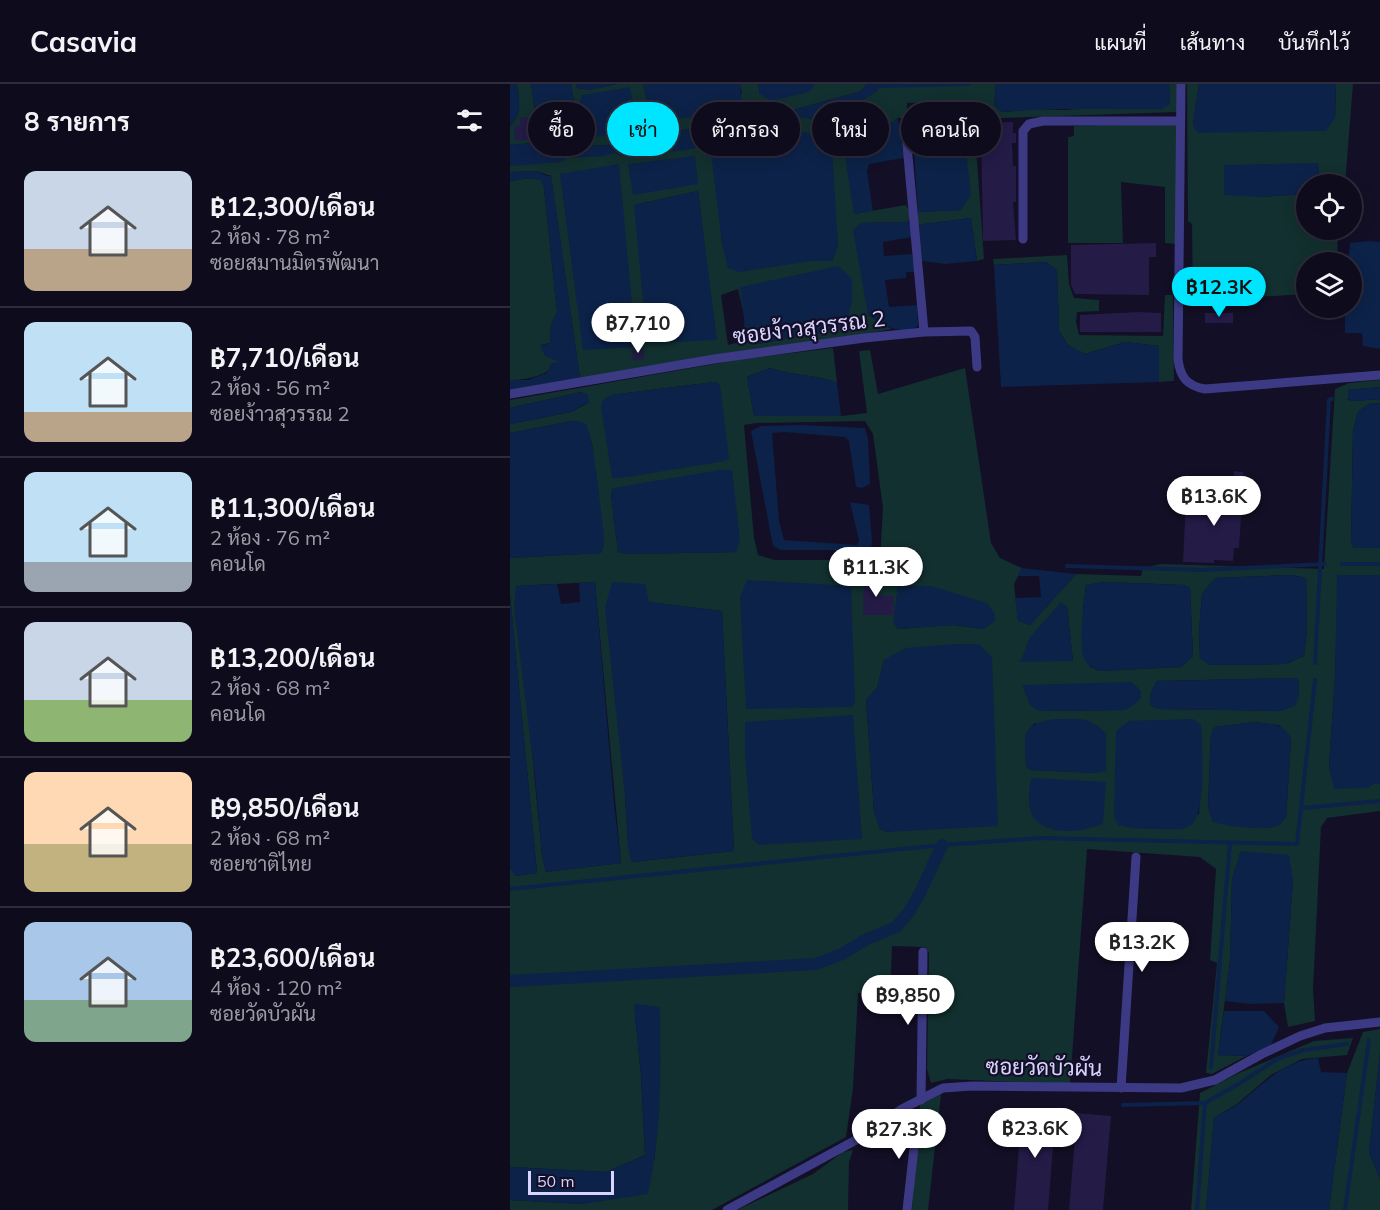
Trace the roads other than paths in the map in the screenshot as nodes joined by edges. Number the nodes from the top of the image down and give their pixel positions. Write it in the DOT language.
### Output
graph roads {
  1 [pos="1181,84"];
  2 [pos="1180,121"];
  3 [pos="908,156"];
  4 [pos="1023,239"];
  5 [pos="924,332"];
  6 [pos="977,367"];
  7 [pos="1380,375"];
  8 [pos="510,394"];
  9 [pos="1136,857"];
  10 [pos="923,952"];
  11 [pos="1380,1022"];
  12 [pos="1121,1088"];
  13 [pos="921,1100"];
  14 [pos="906,1107"];
  15 [pos="727,1210"];
  16 [pos="907,1210"];
  1 -- 2 [label="street"];
  2 -- 4 [label="street"];
  2 -- 7 [label="street"];
  3 -- 5 [label="street"];
  5 -- 6 [label="street, ซอยง้าวสุวรรณ 2"];
  5 -- 8 [label="street, ซอยง้าวสุวรรณ 2"];
  9 -- 12 [label="street"];
  10 -- 13 [label="street"];
  11 -- 12 [label="street, ซอยวัดบัวผัน"];
  12 -- 13 [label="street, ซอยวัดบัวผัน"];
  13 -- 14 [label="street, ซอยวัดบัวผัน"];
  14 -- 15 [label="street, ซอยวัดบัวผัน"];
  14 -- 16 [label="street"];
}
